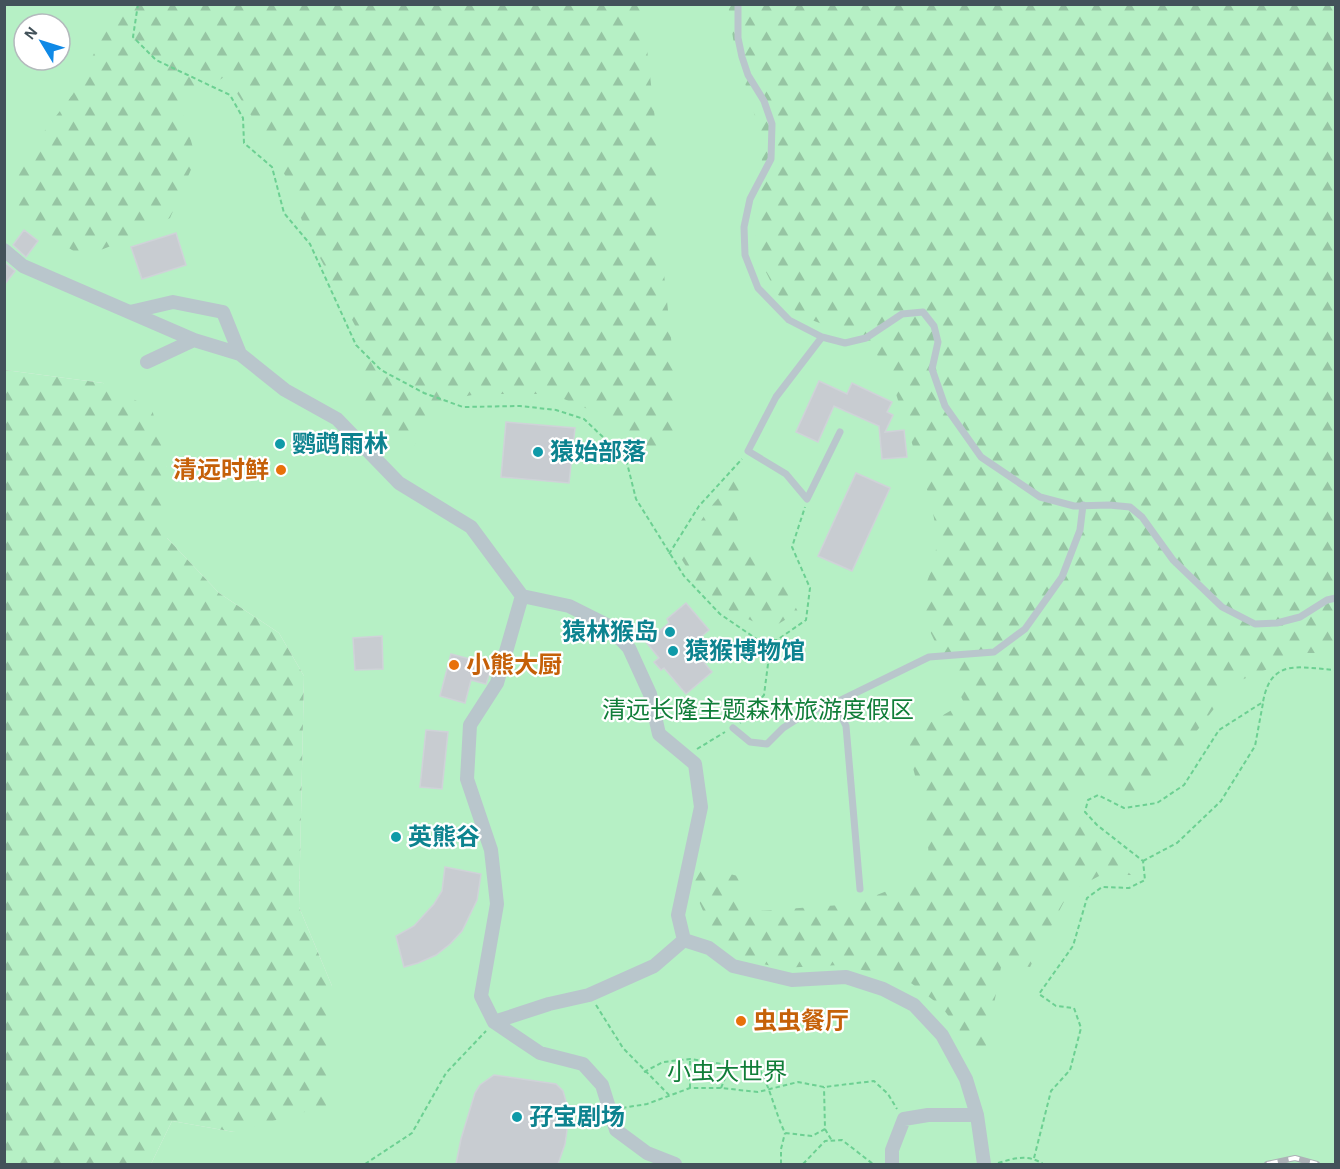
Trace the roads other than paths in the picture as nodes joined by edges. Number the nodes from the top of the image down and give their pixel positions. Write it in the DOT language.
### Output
graph roads {
  1 [pos="738,4"];
  2 [pos="4,250"];
  3 [pos="4,257"];
  4 [pos="23,266"];
  5 [pos="130,312"];
  6 [pos="822,336"];
  7 [pos="194,340"];
  8 [pos="240,354"];
  9 [pos="147,362"];
  10 [pos="840,432"];
  11 [pos="1083,505"];
  12 [pos="522,596"];
  13 [pos="1335,598"];
  14 [pos="835,703"];
  15 [pos="733,728"];
  16 [pos="860,889"];
  17 [pos="684,940"];
  18 [pos="495,1022"];
  19 [pos="977,1115"];
  20 [pos="675,1164"];
  21 [pos="892,1164"];
  22 [pos="984,1164"];
  1 -- 6 [label="lane"];
  2 -- 4 [label="street"];
  3 -- 4 [label="street"];
  4 -- 5 [label="street"];
  5 -- 7 [label="street"];
  5 -- 8 [label="street"];
  6 -- 10 [label="lane"];
  6 -- 11 [label="lane"];
  7 -- 8 [label="street"];
  7 -- 9 [label="street"];
  8 -- 12 [label="street"];
  11 -- 13 [label="lane"];
  11 -- 14 [label="lane"];
  12 -- 17 [label="street"];
  12 -- 18 [label="street"];
  14 -- 15 [label="lane"];
  14 -- 16 [label="lane"];
  17 -- 18 [label="street"];
  17 -- 19 [label="street"];
  18 -- 20 [label="street"];
  19 -- 21 [label="street"];
  19 -- 22 [label="street"];
}
